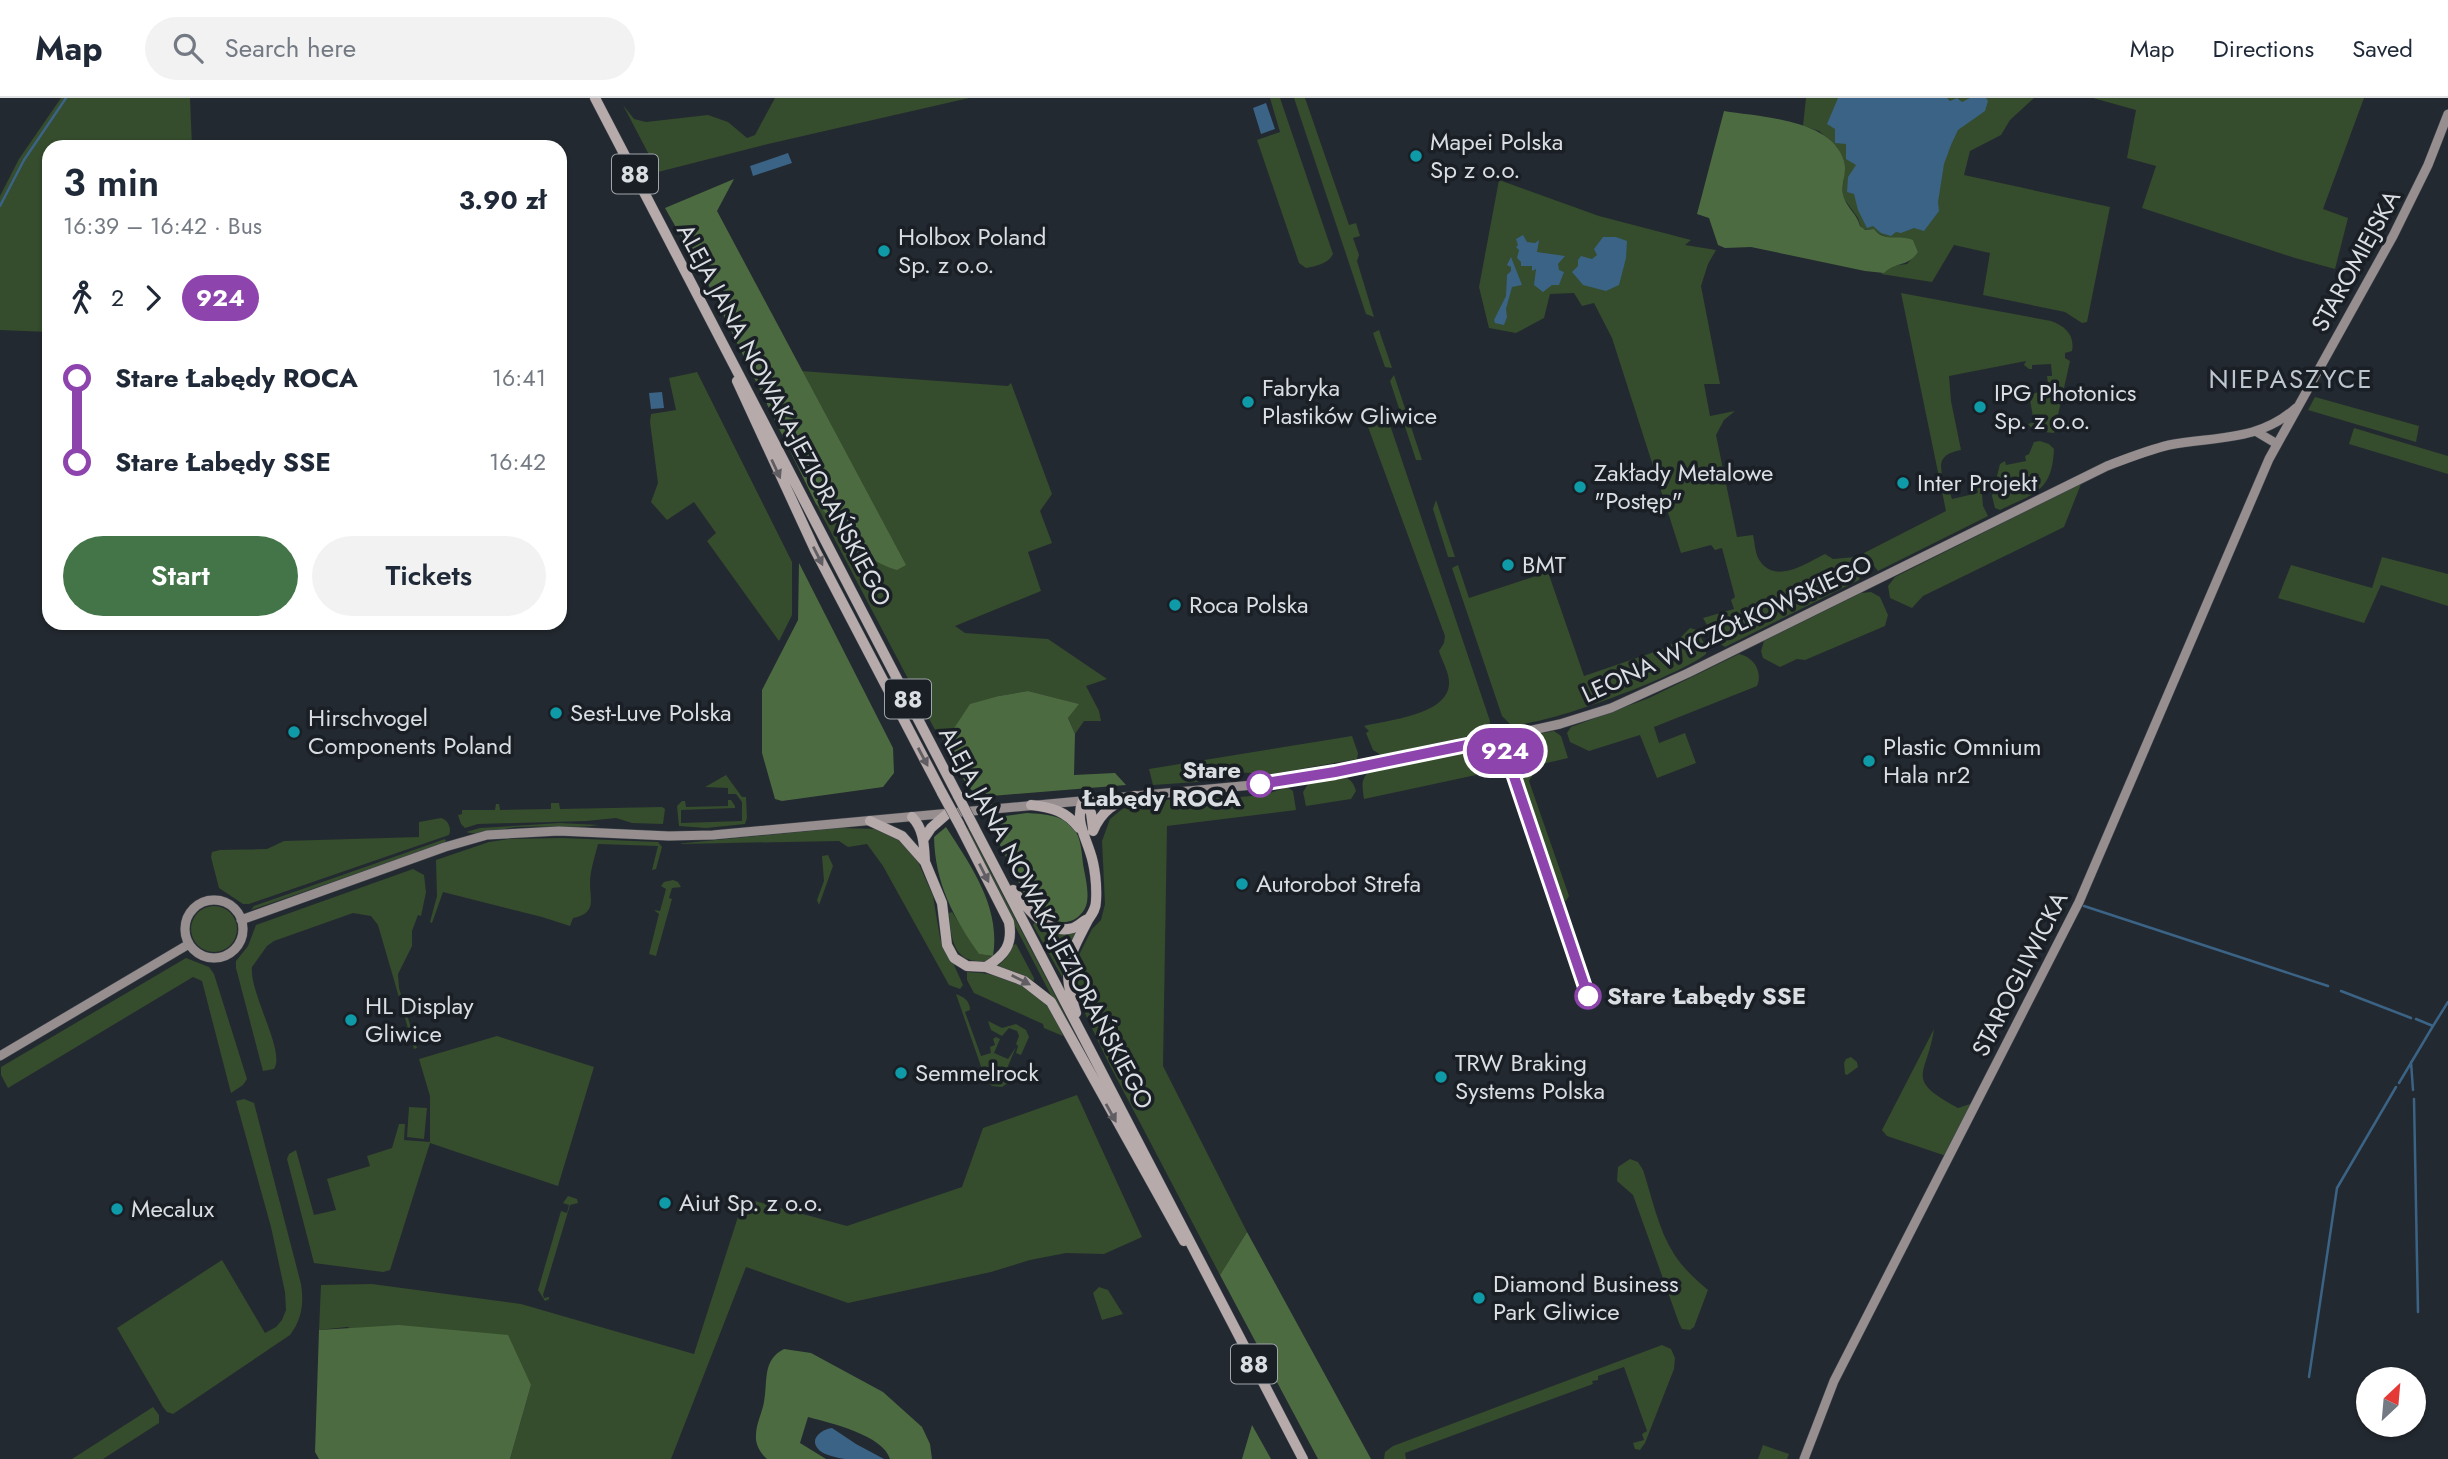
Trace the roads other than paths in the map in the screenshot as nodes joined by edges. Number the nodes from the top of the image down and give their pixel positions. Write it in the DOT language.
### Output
graph roads {
  1 [pos="595,98"];
  2 [pos="2448,114"];
  3 [pos="720,339"];
  4 [pos="2296,408"];
  5 [pos="2259,431"];
  6 [pos="2278,443"];
  7 [pos="2252,498"];
  8 [pos="1135,796"];
  9 [pos="1083,800"];
  10 [pos="1031,805"];
  11 [pos="948,813"];
  12 [pos="912,817"];
  13 [pos="870,821"];
  14 [pos="1087,831"];
  15 [pos="923,840"];
  16 [pos="910,843"];
  17 [pos="992,861"];
  18 [pos="925,862"];
  19 [pos="1089,918"];
  20 [pos="241,920"];
  21 [pos="189,944"];
  22 [pos="986,967"];
  23 [pos="1085,1040"];
  24 [pos="0,1056"];
  25 [pos="1205,1269"];
  26 [pos="1303,1459"];
  27 [pos="1804,1459"];
  1 -- 3 [label="main road, ALEJA JANA NOWAKA-JEZIORAŃSKIEGO / 88"];
  2 -- 4 [label="street, STAROMIEJSKA"];
  3 -- 17 [label="main road, ALEJA JANA NOWAKA-JEZIORAŃSKIEGO / 88, bridge"];
  3 -- 22 [label="main road, one-way, bridge"];
  4 -- 5 [label="street, LEONA WYCZÓŁKOWSKIEGO"];
  4 -- 6 [label="street, STAROMIEJSKA"];
  5 -- 6 [label="street"];
  5 -- 8 [label="street, LEONA WYCZÓŁKOWSKIEGO"];
  6 -- 7 [label="street, STAROMIEJSKA"];
  7 -- 27 [label="street, STAROGLIWICKA"];
  8 -- 9 [label="street, LEONA WYCZÓŁKOWSKIEGO"];
  8 -- 14 [label="main road"];
  9 -- 10 [label="street, LEONA WYCZÓŁKOWSKIEGO"];
  9 -- 14 [label="main road"];
  10 -- 11 [label="street, LEONA WYCZÓŁKOWSKIEGO"];
  10 -- 14 [label="main road"];
  11 -- 12 [label="street, LEONA WYCZÓŁKOWSKIEGO"];
  11 -- 15 [label="main road"];
  12 -- 13 [label="street, LEONA WYCZÓŁKOWSKIEGO"];
  12 -- 15 [label="main road"];
  12 -- 16 [label="main road"];
  13 -- 16 [label="main road"];
  13 -- 20 [label="street, LEONA WYCZÓŁKOWSKIEGO"];
  14 -- 19 [label="main road"];
  15 -- 18 [label="main road"];
  16 -- 18 [label="main road"];
  17 -- 19 [label="main road"];
  17 -- 23 [label="main road, ALEJA JANA NOWAKA-JEZIORAŃSKIEGO / 88"];
  18 -- 22 [label="main road"];
  19 -- 23 [label="main road"];
  20 -- 21 [label="street"];
  20 -- 21 [label="street"];
  21 -- 24 [label="street"];
  22 -- 25 [label="main road, one-way"];
  23 -- 25 [label="main road, ALEJA JANA NOWAKA-JEZIORAŃSKIEGO / 88"];
  25 -- 26 [label="main road, ALEJA JANA NOWAKA-JEZIORAŃSKIEGO / 88"];
}
